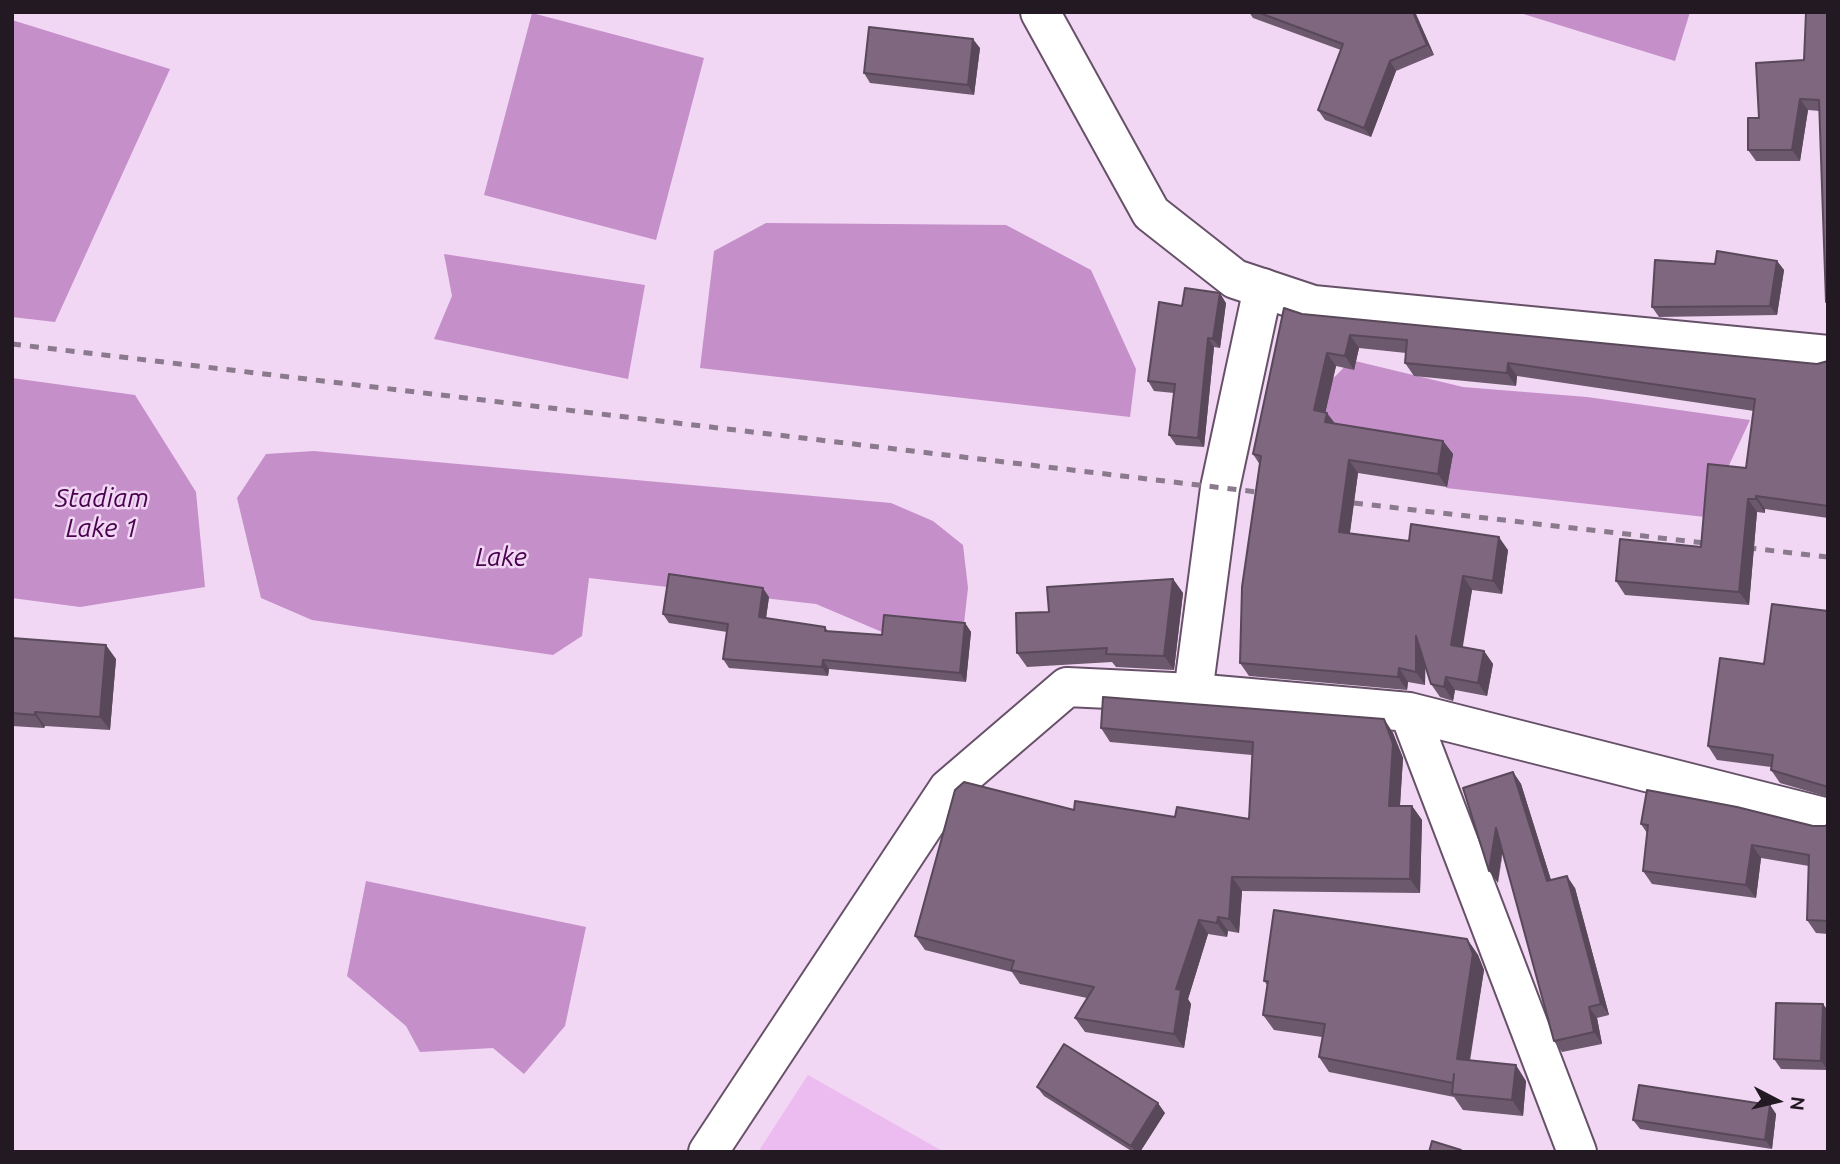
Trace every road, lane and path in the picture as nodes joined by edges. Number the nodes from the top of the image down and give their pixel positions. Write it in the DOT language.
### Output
graph roads {
  1 [pos="1040,12"];
  2 [pos="1263,288"];
  3 [pos="1828,355"];
  4 [pos="1193,693"];
  5 [pos="1409,712"];
  6 [pos="1828,818"];
  7 [pos="709,1152"];
  8 [pos="1577,1152"];
  1 -- 2 [label="street"];
  2 -- 3 [label="street"];
  2 -- 4 [label="street"];
  4 -- 5 [label="street"];
  4 -- 7 [label="street"];
  5 -- 6 [label="street"];
  5 -- 8 [label="street"];
}
